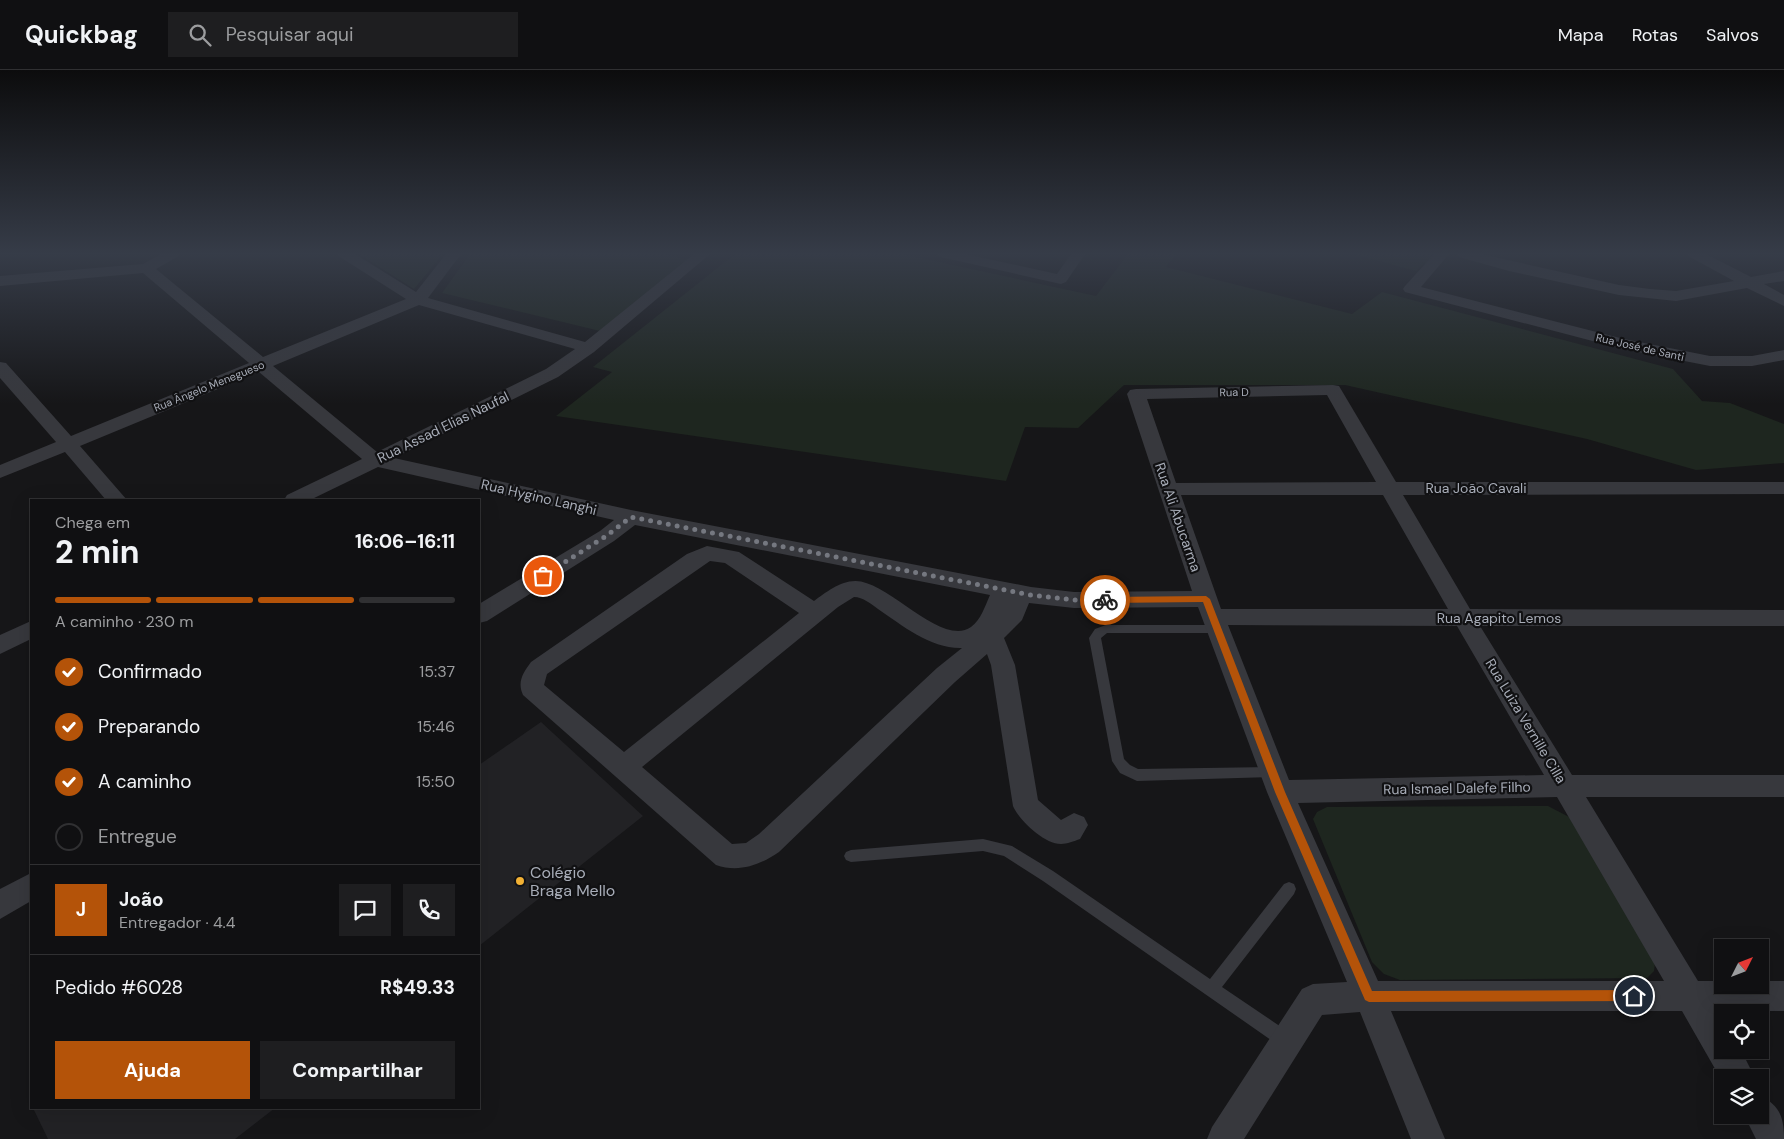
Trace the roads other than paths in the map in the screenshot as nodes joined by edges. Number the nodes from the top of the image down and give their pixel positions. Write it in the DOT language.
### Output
graph roads {
  1 [pos="189,304"];
  2 [pos="408,304"];
  3 [pos="432,304"];
  4 [pos="639,304"];
  5 [pos="1468,304"];
  6 [pos="588,348"];
  7 [pos="1784,356"];
  8 [pos="261,364"];
  9 [pos="0,367"];
  10 [pos="1333,390"];
  11 [pos="1136,394"];
  12 [pos="68,444"];
  13 [pos="375,460"];
  14 [pos="0,472"];
  15 [pos="1389,487"];
  16 [pos="1784,488"];
  17 [pos="1169,489"];
  18 [pos="116,499"];
  19 [pos="296,499"];
  20 [pos="631,517"];
  21 [pos="1012,592"];
  22 [pos="815,613"];
  23 [pos="480,615"];
  24 [pos="1213,615"];
  25 [pos="1464,618"];
  26 [pos="1784,618"];
  27 [pos="30,630"];
  28 [pos="987,633"];
  29 [pos="0,645"];
  30 [pos="624,768"];
  31 [pos="1276,782"];
  32 [pos="1564,786"];
  33 [pos="1784,786"];
  34 [pos="1074,825"];
  35 [pos="851,856"];
  36 [pos="30,887"];
  37 [pos="1288,889"];
  38 [pos="0,905"];
  39 [pos="1212,988"];
  40 [pos="1691,995"];
  41 [pos="1369,996"];
  42 [pos="1784,996"];
  43 [pos="1714,1035"];
  44 [pos="1287,1040"];
  45 [pos="1766,1124"];
  46 [pos="1224,1139"];
  47 [pos="1428,1139"];
  48 [pos="1775,1139"];
  1 -- 8 [label="street, Rua Hygino Langhi"];
  2 -- 8 [label="street, Rua Ângelo Menegueso"];
  3 -- 6 [label="street"];
  4 -- 6 [label="street, Rua Assad Elias Naufal"];
  5 -- 7 [label="street, Rua José de Santi"];
  6 -- 13 [label="street, Rua Assad Elias Naufal"];
  8 -- 12 [label="street, Rua Ângelo Menegueso"];
  8 -- 13 [label="street, Rua Hygino Langhi"];
  9 -- 12 [label="street"];
  10 -- 11 [label="street, Rua D"];
  10 -- 15 [label="street, Rua Luiza Vernille Cilla"];
  11 -- 17 [label="street, Rua Ali Abucarma"];
  12 -- 14 [label="street, Rua Ângelo Menegueso"];
  12 -- 18 [label="street"];
  13 -- 19 [label="street, Rua Assad Elias Naufal"];
  13 -- 20 [label="street, Rua Hygino Langhi"];
  15 -- 16 [label="street, Rua João Cavali"];
  15 -- 17 [label="street, Rua João Cavali"];
  15 -- 25 [label="street, Rua Luiza Vernille Cilla"];
  17 -- 24 [label="street, Rua Ali Abucarma"];
  20 -- 21 [label="street, Rua Hygino Langhi"];
  20 -- 23 [label="street"];
  21 -- 24 [label="street, Rua Hygino Langhi"];
  21 -- 28 [label="street"];
  22 -- 28 [label="street"];
  22 -- 30 [label="street"];
  22 -- 30 [label="street"];
  24 -- 25 [label="street, Rua Agapito Lemos"];
  24 -- 31 [label="street, Rua Ali Abucarma"];
  24 -- 31 [label="lane"];
  25 -- 26 [label="street, Rua Agapito Lemos"];
  25 -- 32 [label="street, Rua Luiza Vernille Cilla"];
  27 -- 29 [label="street"];
  28 -- 30 [label="street"];
  28 -- 34 [label="street"];
  31 -- 32 [label="street, Rua Ismael Dalefe Filho"];
  31 -- 41 [label="street, Rua Ali Abucarma"];
  32 -- 33 [label="street, Rua Ismael Dalefe Filho"];
  32 -- 40 [label="street, Rua Luiza Vernille Cilla"];
  35 -- 39 [label="lane"];
  36 -- 38 [label="street"];
  37 -- 39 [label="lane"];
  39 -- 44 [label="lane"];
  40 -- 41 [label="street"];
  40 -- 42 [label="street"];
  40 -- 43 [label="street, Rua Luiza Vernille Cilla"];
  41 -- 44 [label="street"];
  41 -- 47 [label="street, Rua Ali Abucarma"];
  44 -- 46 [label="street"];
  45 -- 48 [label="street"];
}
